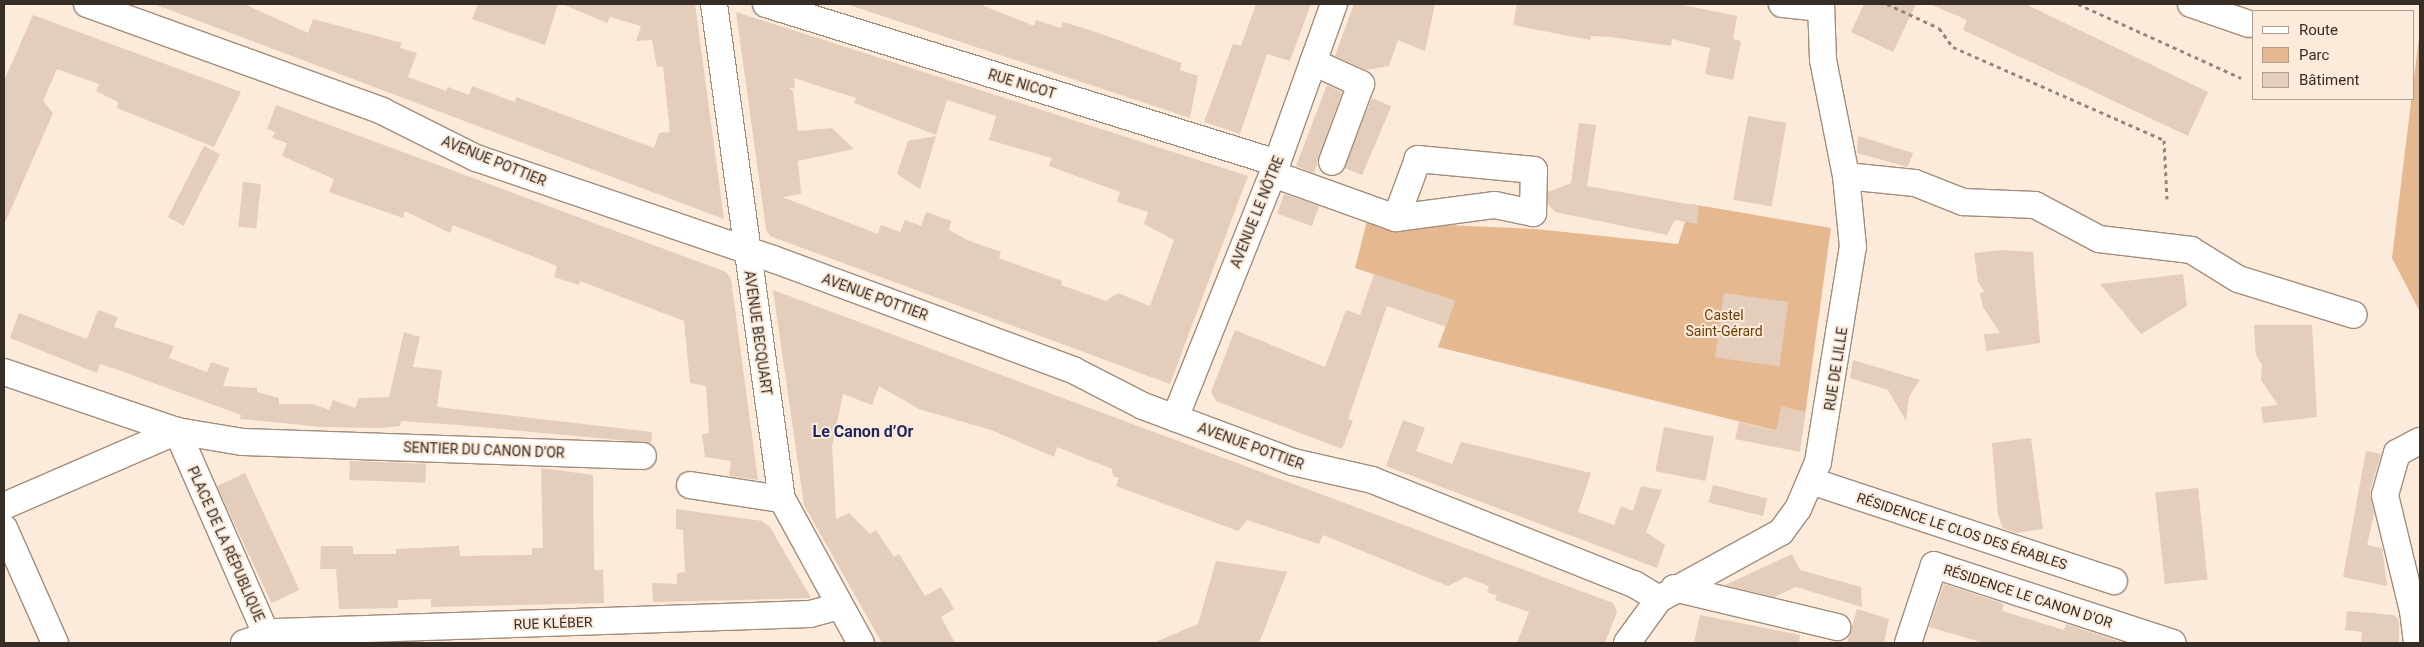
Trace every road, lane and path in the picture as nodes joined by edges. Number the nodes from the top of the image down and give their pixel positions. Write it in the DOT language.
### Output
graph roads {
  1 [pos="87,4"];
  2 [pos="714,4"];
  3 [pos="766,4"];
  4 [pos="1334,4"];
  5 [pos="1782,4"];
  6 [pos="1887,4"];
  7 [pos="2078,4"];
  8 [pos="2191,4"];
  9 [pos="1821,6"];
  10 [pos="2249,24"];
  11 [pos="1313,62"];
  12 [pos="2241,78"];
  13 [pos="1332,162"];
  14 [pos="1275,169"];
  15 [pos="1846,176"];
  16 [pos="2167,199"];
  17 [pos="1396,218"];
  18 [pos="748,252"];
  19 [pos="2354,315"];
  20 [pos="4,372"];
  21 [pos="1175,418"];
  22 [pos="177,431"];
  23 [pos="2420,441"];
  24 [pos="643,456"];
  25 [pos="1811,481"];
  26 [pos="690,485"];
  27 [pos="782,498"];
  28 [pos="4,506"];
  29 [pos="4,528"];
  30 [pos="4,569"];
  31 [pos="2114,581"];
  32 [pos="1667,593"];
  33 [pos="840,606"];
  34 [pos="1837,627"];
  35 [pos="255,639"];
  36 [pos="37,643"];
  37 [pos="55,643"];
  38 [pos="862,643"];
  39 [pos="1628,643"];
  40 [pos="1908,643"];
  41 [pos="2173,643"];
  42 [pos="2417,643"];
  1 -- 18 [label="street, AVENUE POTTIER"];
  2 -- 18 [label="street, AVENUE BECQUART"];
  3 -- 14 [label="street, RUE NICOT"];
  4 -- 11 [label="street, AVENUE LE NÔTRE"];
  5 -- 9 [label="street"];
  6 -- 16 [label="path"];
  7 -- 12 [label="path"];
  8 -- 10 [label="street"];
  9 -- 15 [label="street, RUE DE LILLE"];
  11 -- 13 [label="street"];
  11 -- 14 [label="street, AVENUE LE NÔTRE"];
  14 -- 17 [label="street, RUE NICOT"];
  14 -- 21 [label="street, AVENUE LE NÔTRE"];
  15 -- 19 [label="street"];
  15 -- 25 [label="street, RUE DE LILLE"];
  17 -- 17 [label="street"];
  18 -- 21 [label="street, AVENUE POTTIER"];
  18 -- 27 [label="street, AVENUE BECQUART"];
  20 -- 22 [label="street"];
  21 -- 32 [label="street, AVENUE POTTIER"];
  22 -- 24 [label="street, SENTIER DU CANON D'OR"];
  22 -- 28 [label="street"];
  22 -- 35 [label="street, PLACE DE LA RÉPUBLIQUE"];
  23 -- 42 [label="street"];
  25 -- 31 [label="street, RÉSIDENCE LE CLOS DES ÉRABLES"];
  25 -- 32 [label="street, RUE DE LILLE"];
  26 -- 27 [label="street"];
  27 -- 33 [label="street, AVENUE BECQUART"];
  29 -- 37 [label="street"];
  30 -- 36 [label="street"];
  32 -- 34 [label="street, AVENUE POTTIER"];
  32 -- 39 [label="street, RUE DE LILLE"];
  33 -- 35 [label="street, RUE KLÉBER"];
  33 -- 38 [label="street, AVENUE BECQUART"];
  40 -- 41 [label="street, RÉSIDENCE LE CANON D'OR"];
}
